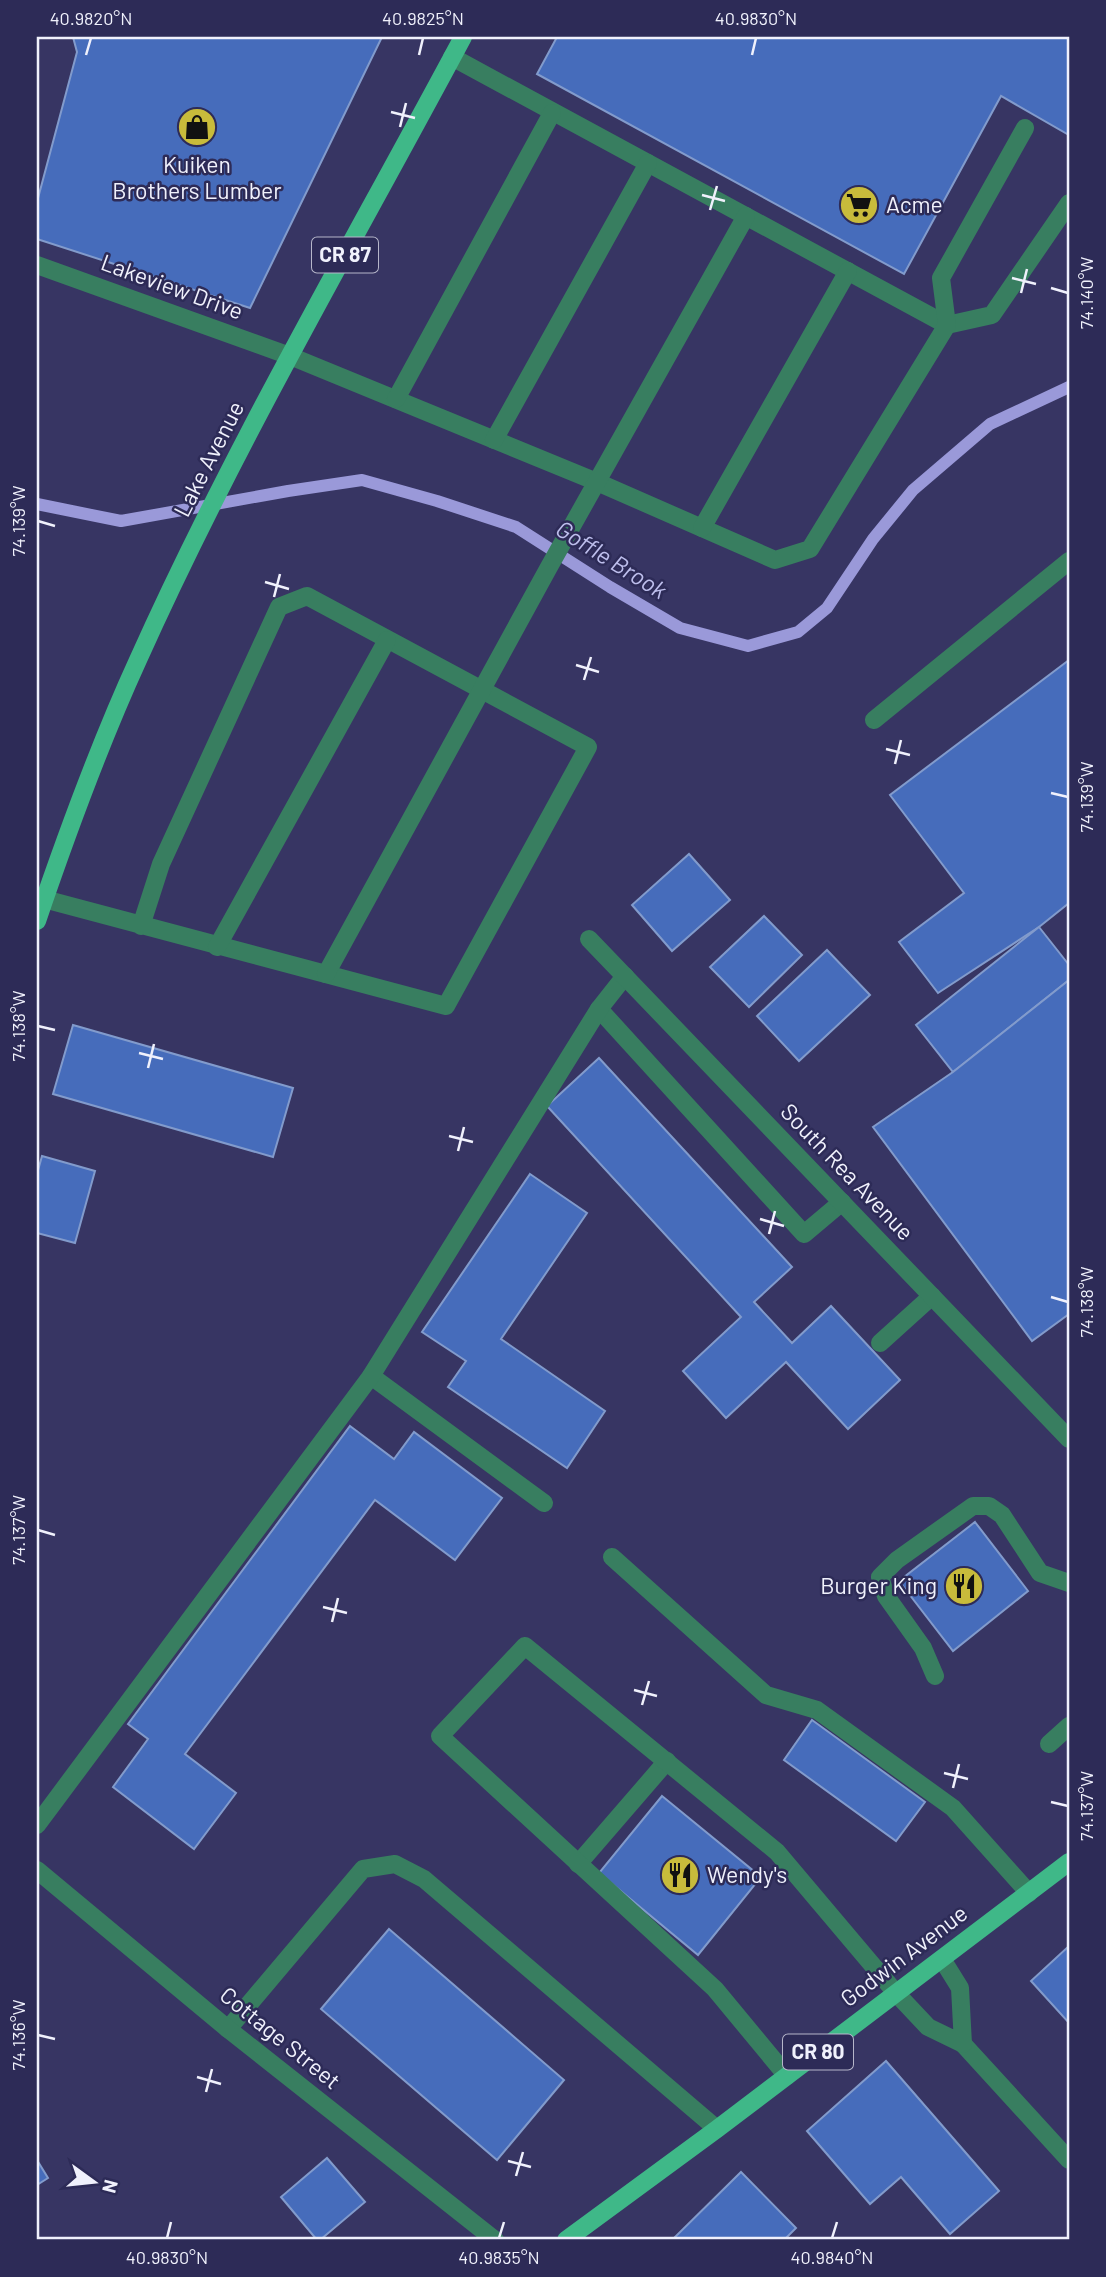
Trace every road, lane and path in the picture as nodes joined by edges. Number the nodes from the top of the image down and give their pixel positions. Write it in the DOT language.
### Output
graph roads {
  1 [pos="463,37"];
  2 [pos="452,57"];
  3 [pos="552,113"];
  4 [pos="1025,128"];
  5 [pos="648,163"];
  6 [pos="1069,203"];
  7 [pos="746,216"];
  8 [pos="37,265"];
  9 [pos="848,271"];
  10 [pos="947,325"];
  11 [pos="290,356"];
  12 [pos="396,399"];
  13 [pos="494,440"];
  14 [pos="597,482"];
  15 [pos="702,528"];
  16 [pos="1069,561"];
  17 [pos="387,640"];
  18 [pos="481,690"];
  19 [pos="874,720"];
  20 [pos="44,899"];
  21 [pos="37,921"];
  22 [pos="141,926"];
  23 [pos="589,939"];
  24 [pos="217,947"];
  25 [pos="326,974"];
  26 [pos="625,976"];
  27 [pos="599,1009"];
  28 [pos="842,1202"];
  29 [pos="932,1296"];
  30 [pos="880,1343"];
  31 [pos="371,1376"];
  32 [pos="1069,1439"];
  33 [pos="544,1503"];
  34 [pos="612,1557"];
  35 [pos="1069,1583"];
  36 [pos="934,1676"];
  37 [pos="1069,1726"];
  38 [pos="1049,1744"];
  39 [pos="667,1761"];
  40 [pos="37,1825"];
  41 [pos="1069,1862"];
  42 [pos="578,1864"];
  43 [pos="37,1870"];
  44 [pos="1029,1893"];
  45 [pos="942,1959"];
  46 [pos="896,1993"];
  47 [pos="228,2029"];
  48 [pos="963,2044"];
  49 [pos="787,2076"];
  50 [pos="717,2129"];
  51 [pos="1069,2160"];
  52 [pos="495,2240"];
  53 [pos="566,2240"];
  1 -- 2 [label="main road, Lake Avenue / CR 87"];
  2 -- 3 [label="street"];
  2 -- 11 [label="main road, Lake Avenue / CR 87"];
  3 -- 5 [label="street"];
  3 -- 12 [label="street"];
  4 -- 10 [label="street"];
  5 -- 7 [label="street"];
  5 -- 13 [label="street"];
  6 -- 10 [label="street"];
  7 -- 9 [label="street"];
  7 -- 14 [label="street"];
  8 -- 11 [label="street, Lakeview Drive"];
  9 -- 10 [label="street"];
  9 -- 15 [label="street"];
  10 -- 15 [label="street, Lakeview Drive"];
  11 -- 12 [label="street, Lakeview Drive"];
  11 -- 20 [label="main road, Lake Avenue / CR 87"];
  12 -- 13 [label="street, Lakeview Drive"];
  13 -- 14 [label="street, Lakeview Drive"];
  14 -- 15 [label="street, Lakeview Drive"];
  14 -- 18 [label="street"];
  16 -- 19 [label="street"];
  17 -- 18 [label="street"];
  17 -- 22 [label="street"];
  17 -- 24 [label="street"];
  18 -- 25 [label="street"];
  18 -- 25 [label="street"];
  20 -- 21 [label="main road, Lake Avenue / CR 87"];
  20 -- 22 [label="street"];
  22 -- 24 [label="street"];
  23 -- 26 [label="street, South Rea Avenue"];
  24 -- 25 [label="street"];
  26 -- 27 [label="street"];
  26 -- 28 [label="street, South Rea Avenue"];
  27 -- 28 [label="street"];
  27 -- 31 [label="street"];
  28 -- 29 [label="street, South Rea Avenue"];
  29 -- 30 [label="street"];
  29 -- 32 [label="street, South Rea Avenue"];
  31 -- 33 [label="street"];
  31 -- 40 [label="street"];
  34 -- 44 [label="street"];
  35 -- 36 [label="street"];
  37 -- 38 [label="street"];
  39 -- 42 [label="street"];
  39 -- 42 [label="street"];
  39 -- 46 [label="street"];
  41 -- 44 [label="main road, Godwin Avenue / CR 80"];
  42 -- 49 [label="street"];
  43 -- 47 [label="street, Cottage Street"];
  44 -- 45 [label="main road, Godwin Avenue / CR 80"];
  45 -- 46 [label="main road, Godwin Avenue / CR 80"];
  45 -- 48 [label="street"];
  46 -- 48 [label="street"];
  46 -- 49 [label="main road, Godwin Avenue / CR 80"];
  47 -- 50 [label="street"];
  47 -- 52 [label="street, Cottage Street"];
  48 -- 51 [label="street"];
  49 -- 50 [label="main road, Godwin Avenue / CR 80"];
  50 -- 53 [label="main road, Godwin Avenue / CR 80"];
}
